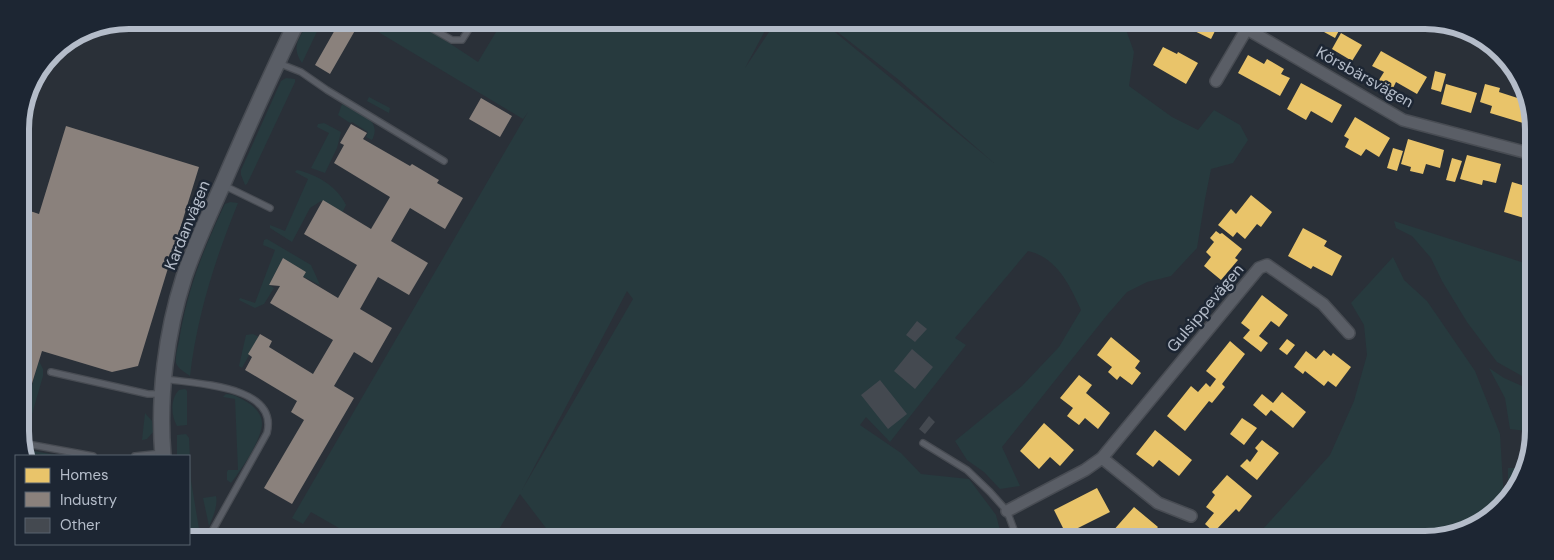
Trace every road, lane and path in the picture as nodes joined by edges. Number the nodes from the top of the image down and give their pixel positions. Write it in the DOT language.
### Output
graph roads {
  1 [pos="293,29"];
  2 [pos="433,29"];
  3 [pos="469,29"];
  4 [pos="1247,29"];
  5 [pos="1251,29"];
  6 [pos="277,62"];
  7 [pos="1216,81"];
  8 [pos="1525,152"];
  9 [pos="444,160"];
  10 [pos="222,184"];
  11 [pos="270,208"];
  12 [pos="1349,333"];
  13 [pos="51,372"];
  14 [pos="163,387"];
  15 [pos="923,443"];
  16 [pos="30,444"];
  17 [pos="88,455"];
  18 [pos="163,455"];
  19 [pos="1102,458"];
  20 [pos="1007,511"];
  21 [pos="1191,516"];
  22 [pos="212,531"];
  23 [pos="1014,531"];
  1 -- 6 [label="street, Kardanvägen"];
  2 -- 3 [label="lane"];
  4 -- 7 [label="street"];
  5 -- 8 [label="street, Körsbärsvägen"];
  6 -- 9 [label="lane"];
  6 -- 10 [label="street, Kardanvägen"];
  10 -- 11 [label="lane"];
  10 -- 14 [label="street, Kardanvägen"];
  12 -- 19 [label="street, Gulsippevägen"];
  13 -- 14 [label="lane"];
  14 -- 18 [label="street, Kardanvägen"];
  14 -- 22 [label="lane"];
  15 -- 20 [label="lane"];
  16 -- 17 [label="lane"];
  19 -- 20 [label="street, Gulsippevägen"];
  19 -- 21 [label="street"];
  20 -- 23 [label="lane"];
}
